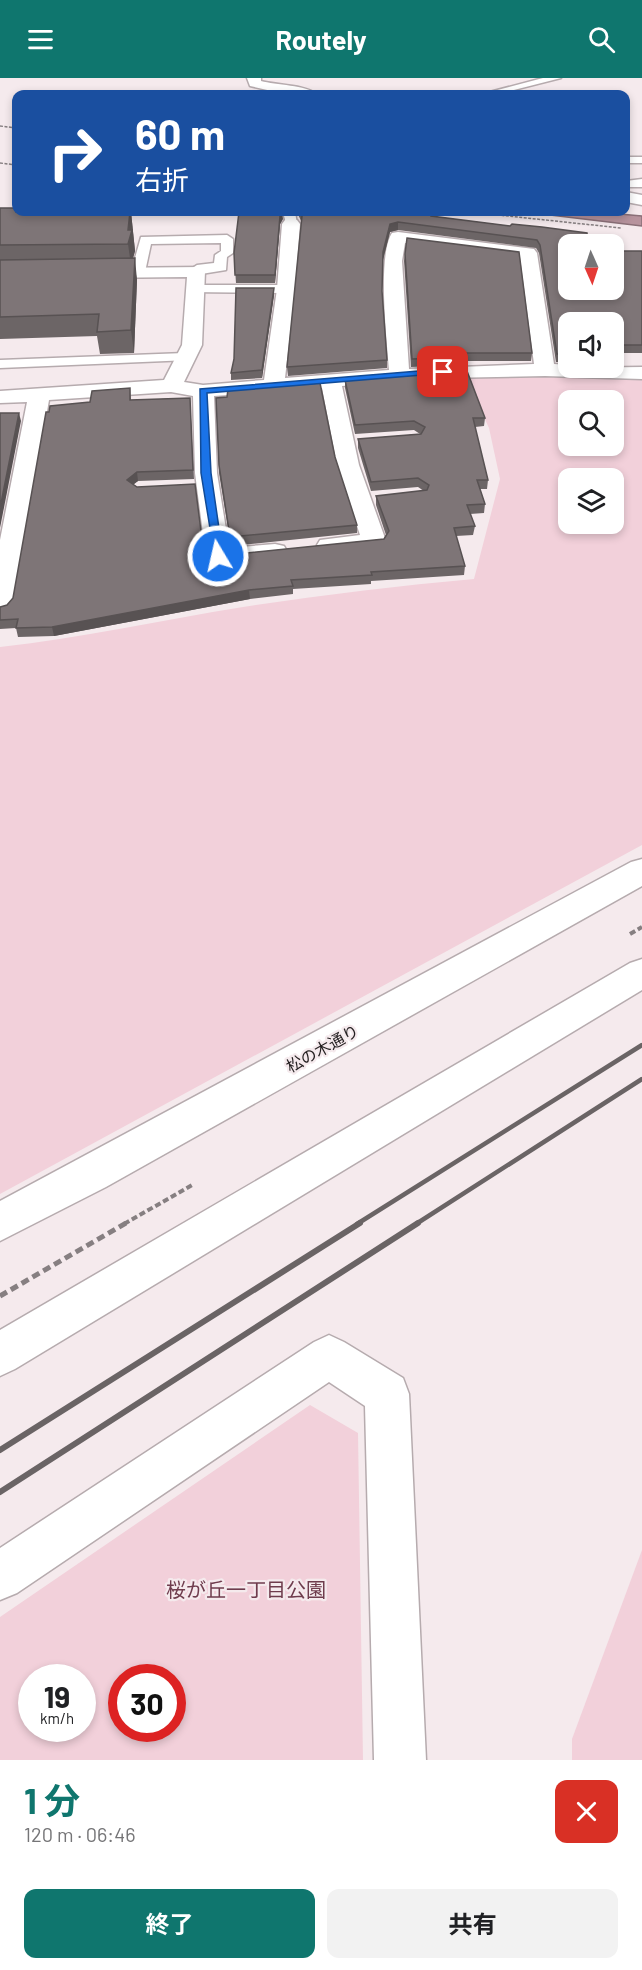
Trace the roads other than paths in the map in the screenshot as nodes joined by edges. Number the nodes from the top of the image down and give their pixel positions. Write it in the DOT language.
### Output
graph roads {
  1 [pos="254,78"];
  2 [pos="556,78"];
  3 [pos="283,90"];
  4 [pos="504,90"];
  5 [pos="290,218"];
  6 [pos="138,272"];
  7 [pos="0,274"];
  8 [pos="195,280"];
  9 [pos="286,289"];
  10 [pos="185,357"];
  11 [pos="0,364"];
  12 [pos="545,370"];
  13 [pos="642,372"];
  14 [pos="399,375"];
  15 [pos="331,381"];
  16 [pos="274,384"];
  17 [pos="171,386"];
  18 [pos="203,391"];
  19 [pos="39,395"];
  20 [pos="0,397"];
  21 [pos="7,527"];
  22 [pos="0,606"];
  23 [pos="642,871"];
  24 [pos="642,973"];
  25 [pos="0,1222"];
  26 [pos="0,1354"];
  27 [pos="0,1576"];
  28 [pos="400,1760"];
  1 -- 3 [label="street"];
  2 -- 4 [label="lane"];
  5 -- 9 [label="street"];
  6 -- 7 [label="street"];
  6 -- 8 [label="street"];
  6 -- 8 [label="lane"];
  8 -- 9 [label="lane"];
  8 -- 10 [label="street"];
  9 -- 16 [label="street"];
  10 -- 11 [label="lane"];
  10 -- 17 [label="street"];
  12 -- 13 [label="street"];
  12 -- 14 [label="street"];
  12 -- 14 [label="street"];
  14 -- 15 [label="street"];
  15 -- 16 [label="street"];
  15 -- 18 [label="street"];
  16 -- 18 [label="street"];
  17 -- 18 [label="street"];
  17 -- 19 [label="street"];
  19 -- 20 [label="street"];
  19 -- 21 [label="street"];
  21 -- 22 [label="street"];
  23 -- 25 [label="street, 松の木通り"];
  24 -- 26 [label="street"];
  27 -- 28 [label="street"];
}
